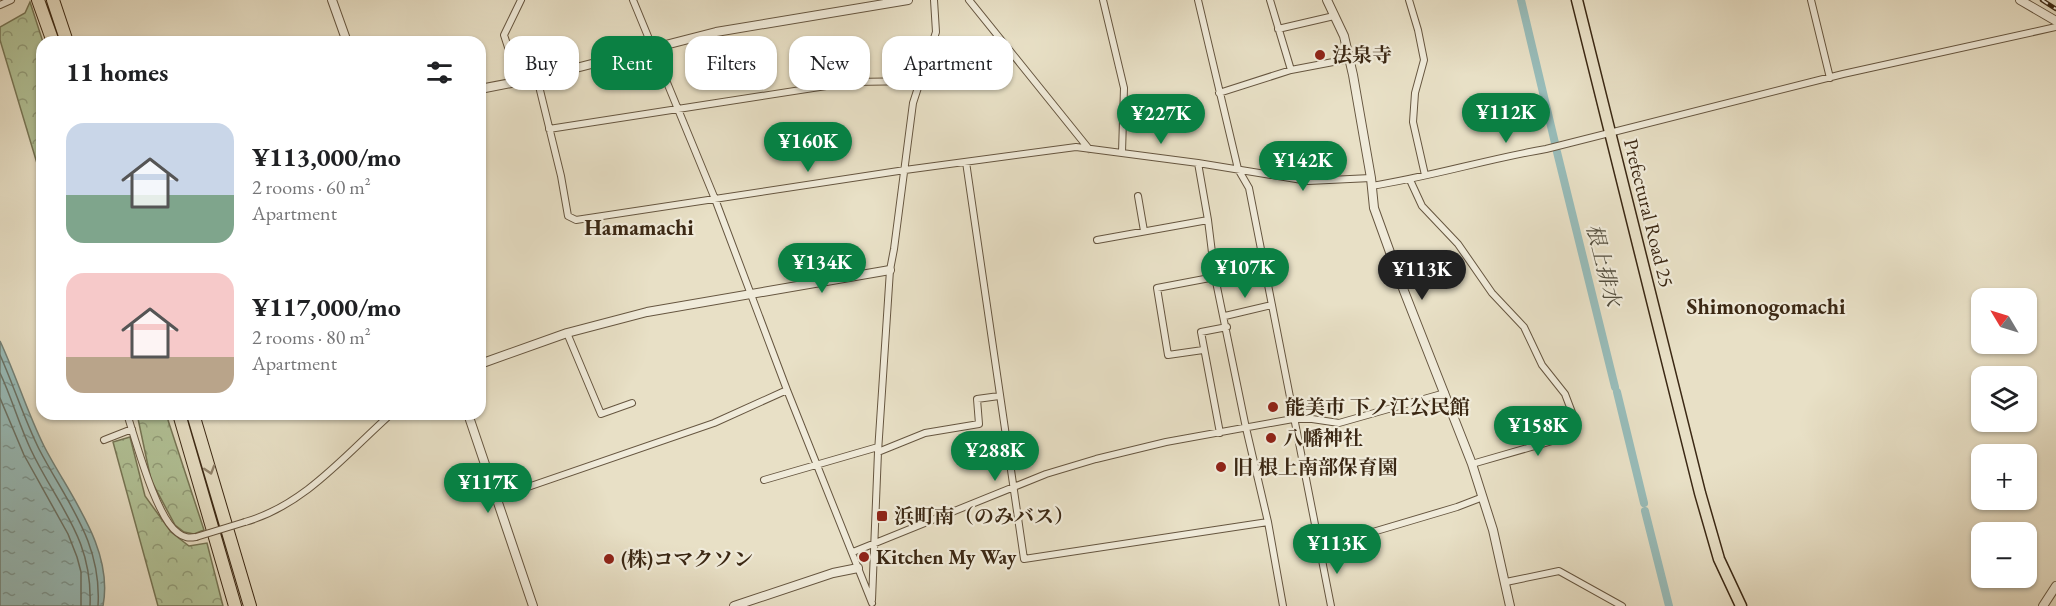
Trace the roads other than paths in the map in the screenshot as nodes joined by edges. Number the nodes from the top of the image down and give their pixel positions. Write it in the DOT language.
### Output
graph roads {
  1 [pos="11,0"];
  2 [pos="38,0"];
  3 [pos="52,0"];
  4 [pos="332,0"];
  5 [pos="521,0"];
  6 [pos="633,0"];
  7 [pos="908,0"];
  8 [pos="934,0"];
  9 [pos="969,0"];
  10 [pos="1103,0"];
  11 [pos="1198,0"];
  12 [pos="1270,0"];
  13 [pos="1327,0"];
  14 [pos="1409,0"];
  15 [pos="1577,0"];
  16 [pos="1811,0"];
  17 [pos="2020,0"];
  18 [pos="0,5"];
  19 [pos="1334,16"];
  20 [pos="2056,21"];
  21 [pos="2056,27"];
  22 [pos="1278,29"];
  23 [pos="51,36"];
  24 [pos="65,36"];
  25 [pos="345,36"];
  26 [pos="504,36"];
  27 [pos="649,36"];
  28 [pos="935,36"];
  29 [pos="673,43"];
  30 [pos="1349,59"];
  31 [pos="1291,70"];
  32 [pos="1830,78"];
  33 [pos="882,82"];
  34 [pos="504,84"];
  35 [pos="486,88"];
  36 [pos="540,90"];
  37 [pos="670,90"];
  38 [pos="917,90"];
  39 [pos="1219,93"];
  40 [pos="677,108"];
  41 [pos="549,129"];
  42 [pos="1610,133"];
  43 [pos="1089,148"];
  44 [pos="1122,152"];
  45 [pos="966,162"];
  46 [pos="1198,163"];
  47 [pos="1238,169"];
  48 [pos="905,170"];
  49 [pos="1425,175"];
  50 [pos="1410,180"];
  51 [pos="1371,182"];
  52 [pos="1138,196"];
  53 [pos="715,199"];
  54 [pos="1208,220"];
  55 [pos="1144,231"];
  56 [pos="1096,240"];
  57 [pos="890,270"];
  58 [pos="1215,277"];
  59 [pos="751,293"];
  60 [pos="1272,305"];
  61 [pos="1224,316"];
  62 [pos="1227,327"];
  63 [pos="567,333"];
  64 [pos="1203,350"];
  65 [pos="486,362"];
  66 [pos="787,390"];
  67 [pos="1445,393"];
  68 [pos="999,396"];
  69 [pos="632,403"];
  70 [pos="1293,419"];
  71 [pos="130,420"];
  72 [pos="181,420"];
  73 [pos="195,420"];
  74 [pos="385,420"];
  75 [pos="470,420"];
  76 [pos="132,429"];
  77 [pos="1246,429"];
  78 [pos="1220,433"];
  79 [pos="104,440"];
  80 [pos="878,449"];
  81 [pos="817,464"];
  82 [pos="1472,464"];
  83 [pos="764,480"];
  84 [pos="1013,488"];
  85 [pos="1483,497"];
  86 [pos="496,498"];
  87 [pos="1268,522"];
  88 [pos="875,543"];
  89 [pos="1319,548"];
  90 [pos="853,552"];
  91 [pos="858,568"];
  92 [pos="1506,582"];
  93 [pos="2056,586"];
  94 [pos="872,604"];
  95 [pos="235,606"];
  96 [pos="250,606"];
  97 [pos="533,606"];
  98 [pos="734,606"];
  99 [pos="1283,606"];
  100 [pos="1331,606"];
  101 [pos="1510,606"];
  102 [pos="1622,606"];
  103 [pos="1741,606"];
  104 [pos="2043,606"];
  1 -- 18 [label="street"];
  2 -- 23 [label="highway"];
  3 -- 24 [label="highway"];
  4 -- 25 [label="street"];
  5 -- 26 [label="street"];
  6 -- 27 [label="street"];
  7 -- 29 [label="street"];
  8 -- 28 [label="street"];
  9 -- 43 [label="street"];
  10 -- 44 [label="street"];
  11 -- 39 [label="street"];
  12 -- 22 [label="street"];
  13 -- 19 [label="street"];
  14 -- 49 [label="street"];
  15 -- 42 [label="main road, Prefectural Road 25"];
  16 -- 32 [label="street"];
  17 -- 20 [label="street"];
  19 -- 22 [label="street"];
  19 -- 30 [label="street"];
  21 -- 32 [label="street"];
  22 -- 31 [label="street"];
  30 -- 31 [label="street"];
  30 -- 51 [label="street"];
  31 -- 39 [label="street"];
  32 -- 42 [label="street"];
  33 -- 40 [label="street"];
  34 -- 35 [label="street"];
  36 -- 41 [label="street"];
  37 -- 40 [label="street"];
  38 -- 48 [label="street"];
  39 -- 47 [label="street"];
  40 -- 41 [label="street"];
  40 -- 53 [label="street"];
  41 -- 53 [label="street"];
  42 -- 49 [label="street"];
  42 -- 103 [label="main road, Prefectural Road 25"];
  43 -- 44 [label="street"];
  43 -- 45 [label="street"];
  44 -- 46 [label="street"];
  45 -- 48 [label="street"];
  45 -- 68 [label="street"];
  46 -- 47 [label="street"];
  46 -- 54 [label="street"];
  47 -- 51 [label="street"];
  47 -- 60 [label="street"];
  48 -- 53 [label="street"];
  48 -- 57 [label="street"];
  49 -- 50 [label="street"];
  50 -- 51 [label="street"];
  50 -- 82 [label="street"];
  51 -- 67 [label="street"];
  52 -- 55 [label="street"];
  53 -- 59 [label="street"];
  54 -- 55 [label="street"];
  54 -- 58 [label="street"];
  55 -- 56 [label="street"];
  57 -- 59 [label="street"];
  57 -- 80 [label="street"];
  58 -- 61 [label="street"];
  58 -- 64 [label="street"];
  59 -- 63 [label="street"];
  59 -- 66 [label="street"];
  60 -- 61 [label="street"];
  60 -- 70 [label="street"];
  61 -- 62 [label="street"];
  62 -- 64 [label="street"];
  62 -- 77 [label="street"];
  63 -- 65 [label="street"];
  63 -- 69 [label="street"];
  64 -- 78 [label="street"];
  66 -- 81 [label="street"];
  66 -- 86 [label="street"];
  67 -- 70 [label="street"];
  67 -- 82 [label="street"];
  68 -- 80 [label="street"];
  68 -- 84 [label="street"];
  70 -- 77 [label="street"];
  70 -- 89 [label="street"];
  71 -- 76 [label="street"];
  72 -- 95 [label="highway"];
  73 -- 96 [label="highway, one-way"];
  74 -- 76 [label="street, bridge"];
  75 -- 86 [label="street"];
  76 -- 79 [label="street"];
  77 -- 78 [label="street"];
  77 -- 87 [label="street"];
  78 -- 84 [label="street"];
  80 -- 81 [label="street"];
  80 -- 88 [label="street"];
  81 -- 83 [label="street"];
  81 -- 90 [label="street"];
  82 -- 85 [label="street"];
  84 -- 87 [label="street"];
  84 -- 88 [label="street"];
  85 -- 89 [label="street"];
  85 -- 92 [label="street"];
  86 -- 97 [label="street"];
  87 -- 99 [label="street"];
  88 -- 90 [label="street"];
  88 -- 94 [label="street"];
  89 -- 100 [label="street"];
  90 -- 91 [label="street"];
  91 -- 94 [label="street"];
  91 -- 98 [label="street"];
  92 -- 101 [label="street"];
  92 -- 102 [label="street"];
  93 -- 104 [label="street"];
}
